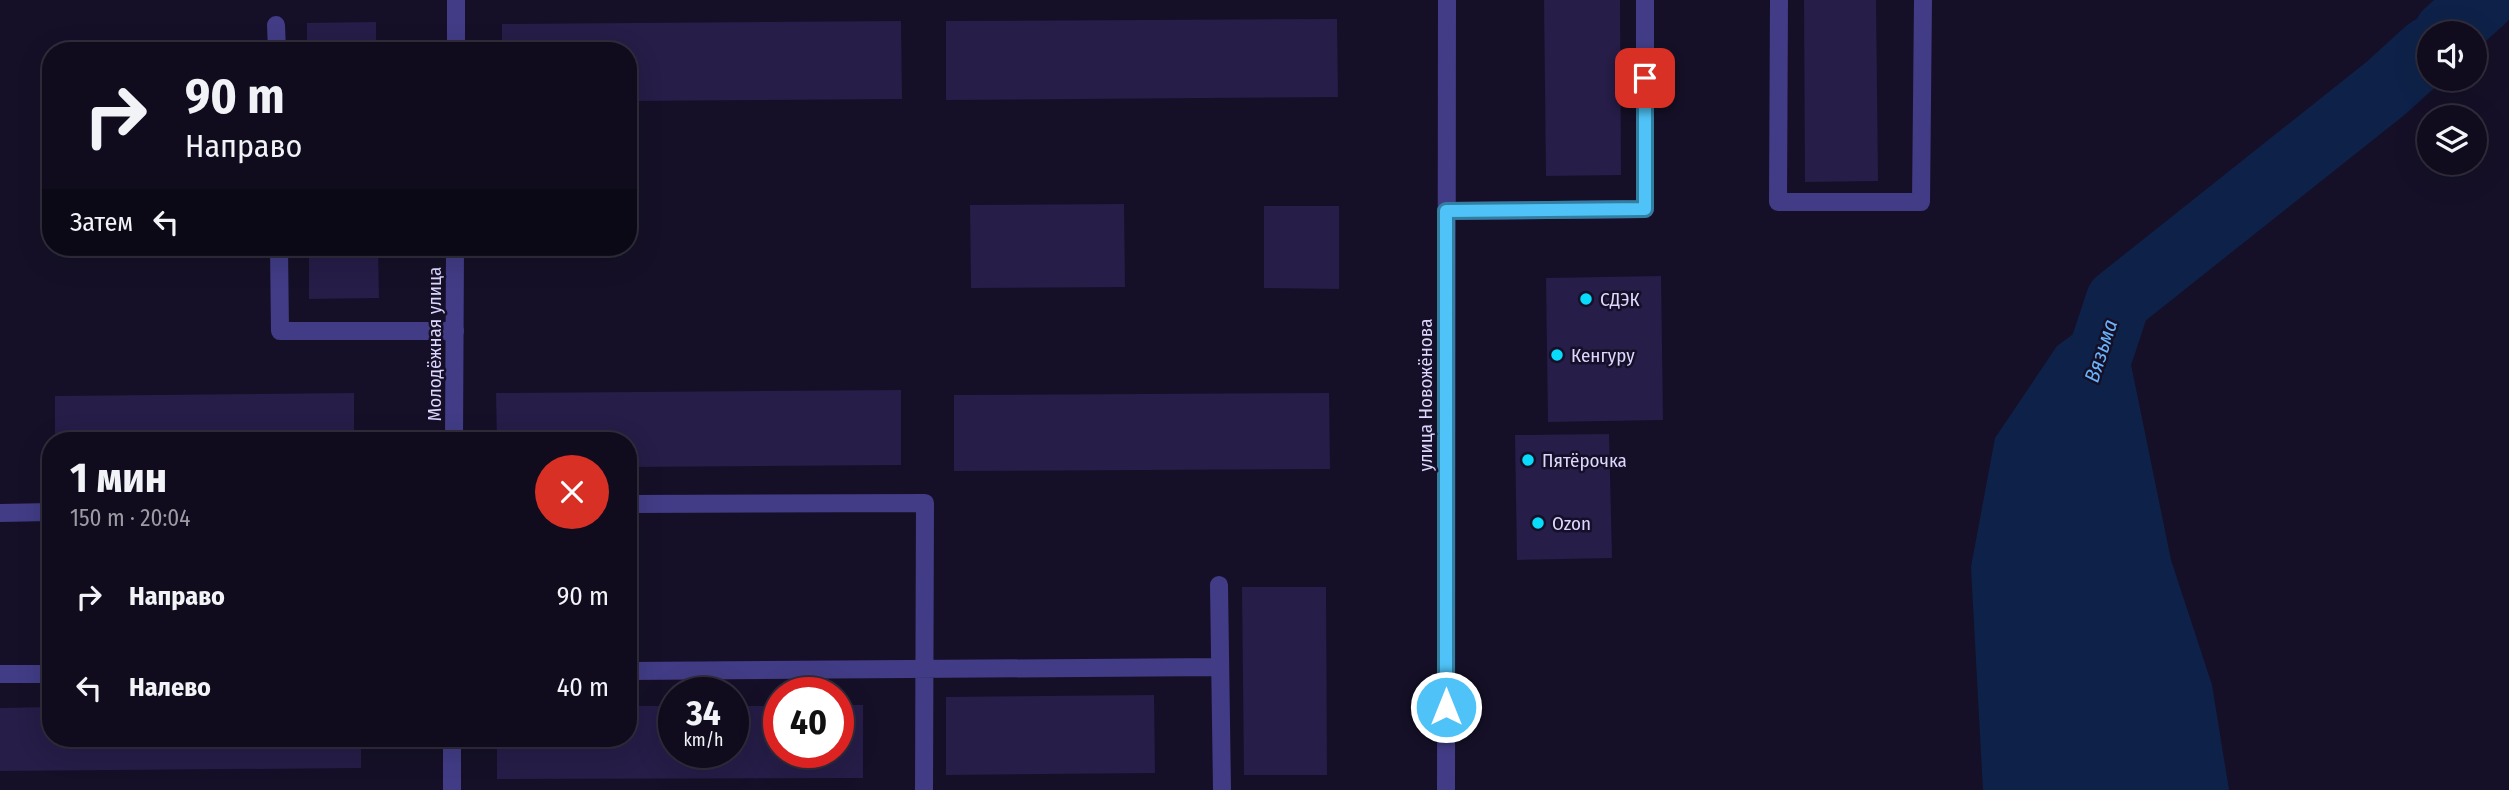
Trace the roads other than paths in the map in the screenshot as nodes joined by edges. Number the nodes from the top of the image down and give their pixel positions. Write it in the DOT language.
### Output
graph roads {
  1 [pos="456,0"];
  2 [pos="1447,0"];
  3 [pos="1645,0"];
  4 [pos="1779,0"];
  5 [pos="1923,0"];
  6 [pos="276,24"];
  7 [pos="277,42"];
  8 [pos="456,42"];
  9 [pos="1446,211"];
  10 [pos="279,256"];
  11 [pos="455,256"];
  12 [pos="455,331"];
  13 [pos="454,432"];
  14 [pos="637,504"];
  15 [pos="0,513"];
  16 [pos="42,513"];
  17 [pos="1219,585"];
  18 [pos="1220,667"];
  19 [pos="924,669"];
  20 [pos="637,671"];
  21 [pos="0,674"];
  22 [pos="42,674"];
  23 [pos="453,747"];
  24 [pos="452,790"];
  25 [pos="923,790"];
  26 [pos="1222,790"];
  27 [pos="1446,790"];
  1 -- 8 [label="street"];
  2 -- 9 [label="street, улица Новожёнова"];
  3 -- 9 [label="street"];
  4 -- 5 [label="street"];
  6 -- 7 [label="street"];
  9 -- 27 [label="street, улица Новожёнова"];
  10 -- 12 [label="street"];
  11 -- 12 [label="street, Молодёжная улица"];
  12 -- 13 [label="street, Молодёжная улица"];
  14 -- 19 [label="street"];
  15 -- 16 [label="street"];
  17 -- 18 [label="street"];
  18 -- 19 [label="street"];
  18 -- 26 [label="street"];
  19 -- 20 [label="street"];
  19 -- 25 [label="street"];
  21 -- 22 [label="street"];
  23 -- 24 [label="street"];
}
